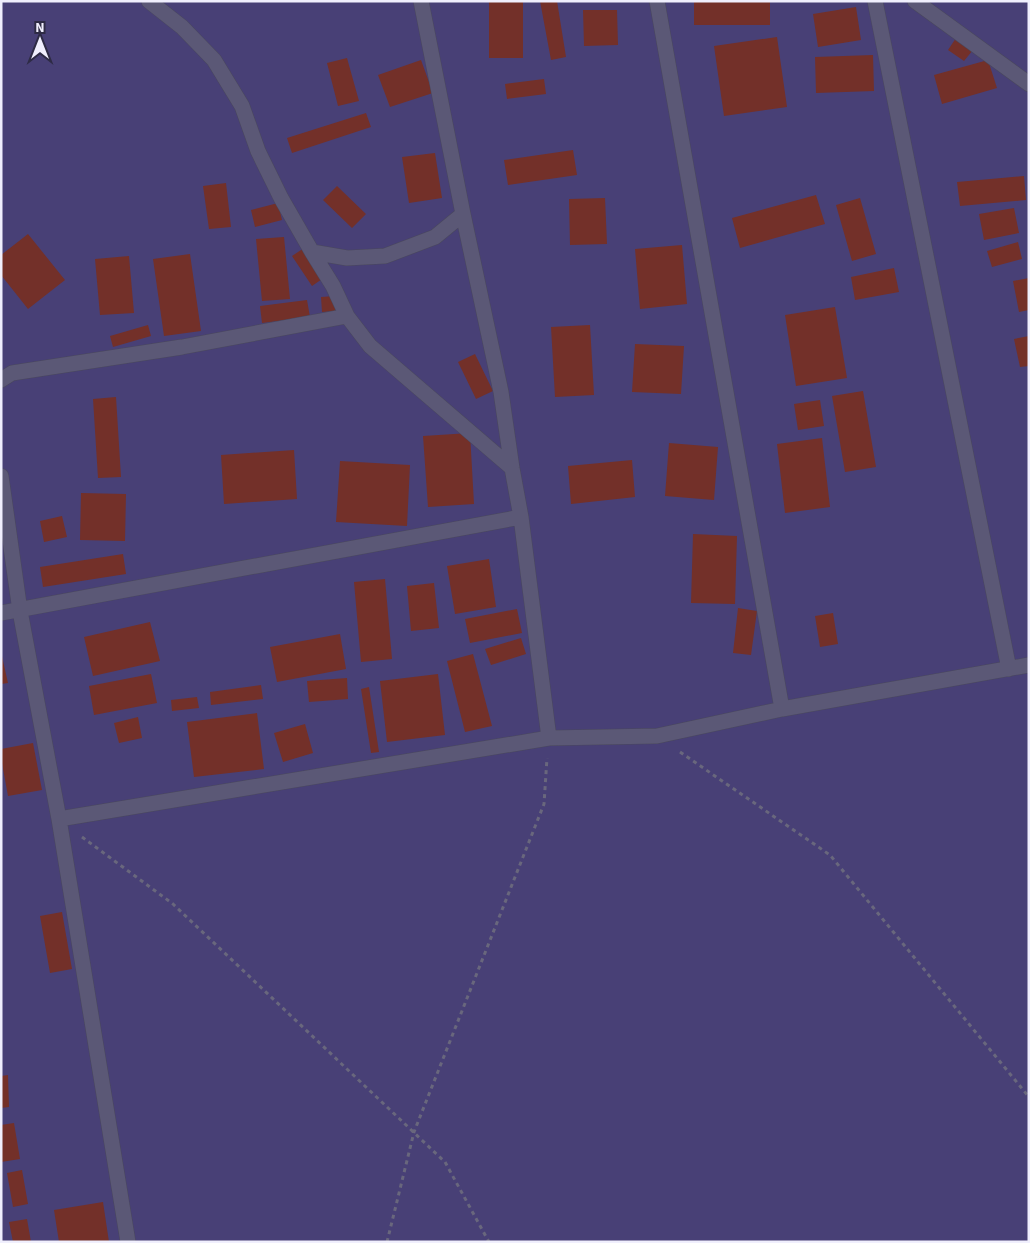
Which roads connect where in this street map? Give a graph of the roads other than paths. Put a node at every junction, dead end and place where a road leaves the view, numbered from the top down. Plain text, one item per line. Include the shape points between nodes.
1 (149, 1) edge
2 (421, 1) edge
3 (656, 1) edge
4 (875, 1) edge
5 (915, 1) edge
6 (1029, 84) edge
7 (463, 214) junction
8 (312, 252) junction
9 (347, 316) junction
10 (1, 380) edge
11 (512, 468) junction
12 (1, 476) edge
13 (521, 516) junction
14 (20, 611) junction
15 (1, 614) edge
16 (1029, 665) edge
17 (1010, 669) junction
18 (782, 709) junction
19 (548, 738) junction
20 (59, 819) junction
21 (128, 1242) edge

1 - 8 street via 182,27 214,60 242,106 258,151
2 - 7 street
3 - 18 street
4 - 17 street
5 - 6 street
7 - 8 street via 436,237 385,256 347,258
7 - 11 street via 501,392
8 - 9 street
9 - 10 street via 182,347 12,373
9 - 11 street via 370,346
11 - 13 street
12 - 14 street
13 - 14 street
13 - 19 street
14 - 15 street
14 - 20 street
16 - 17 street
17 - 18 street
18 - 19 street via 657,736
19 - 20 street
20 - 21 street

